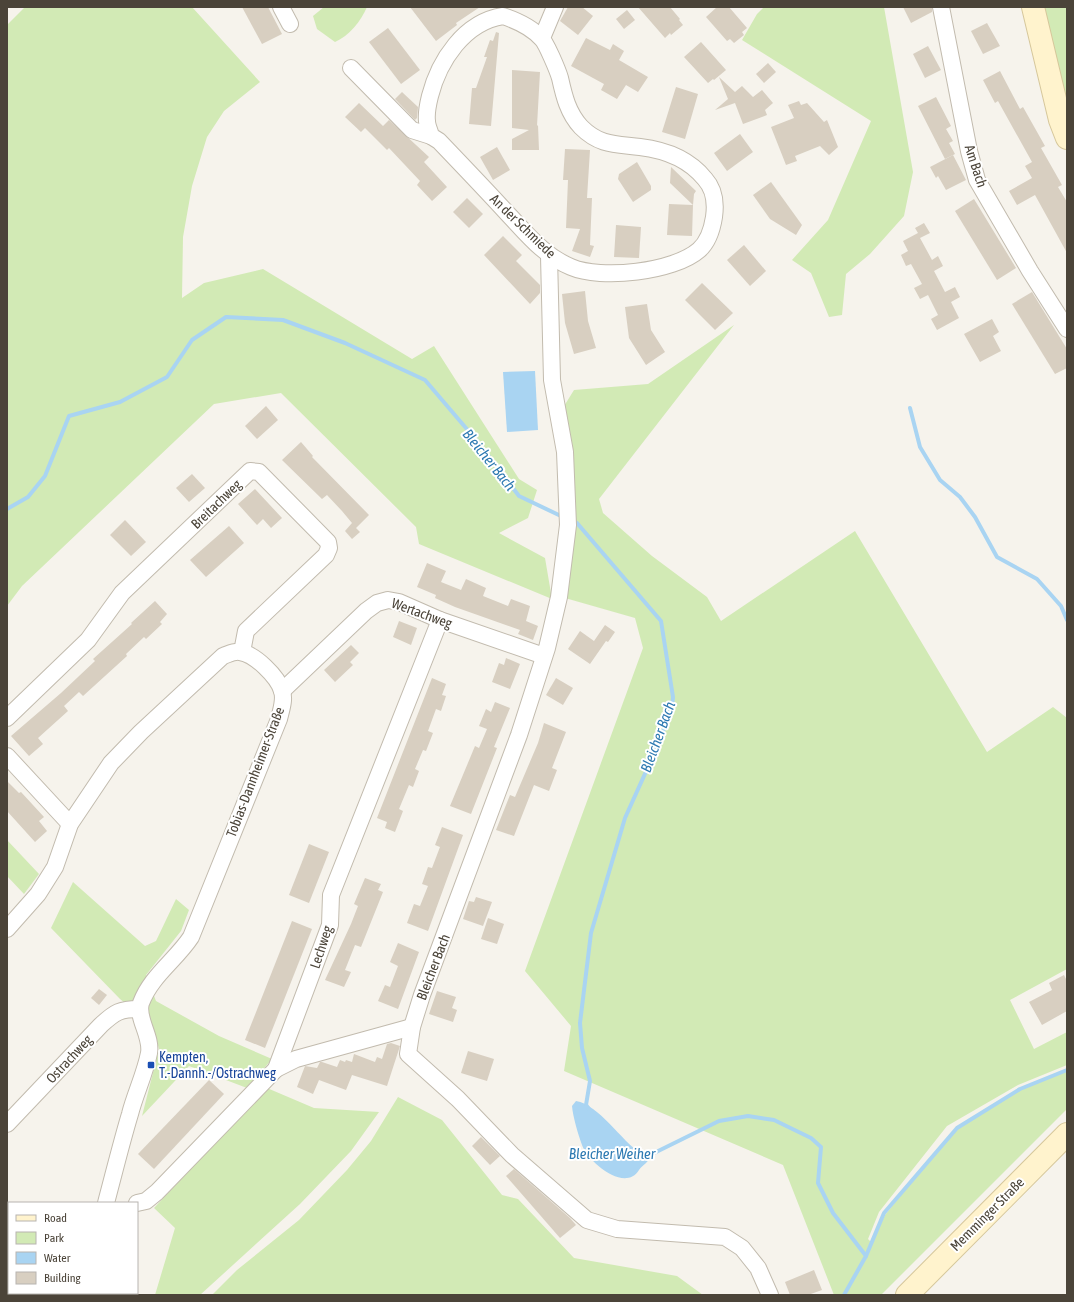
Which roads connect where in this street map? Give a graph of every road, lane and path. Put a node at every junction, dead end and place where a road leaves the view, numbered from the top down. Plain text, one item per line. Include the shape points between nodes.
1 (281, 7) edge
2 (555, 7) edge
3 (941, 7) edge
4 (1033, 7) edge
5 (290, 24) dead end
6 (542, 38) junction
7 (351, 68) dead end
8 (431, 136) junction
9 (1067, 138) edge
10 (549, 256) junction
11 (1067, 329) edge
12 (440, 620) junction
13 (242, 652) junction
14 (544, 656) junction
15 (282, 691) junction
16 (7, 718) edge
17 (7, 756) edge
18 (70, 824) junction
19 (7, 929) edge
20 (139, 1009) junction
21 (412, 1027) junction
22 (276, 1069) junction
23 (7, 1124) edge
24 (1067, 1134) edge
25 (106, 1202) edge
26 (138, 1203) edge
27 (770, 1295) edge
28 (906, 1295) edge

1 - 5 street
2 - 6 street
3 - 11 street, Am Bach via 977,180 1026,265
4 - 9 main road via 1060,120
6 - 8 street via 503,16 492,18 474,29 453,47 435,77 428,105 427,121
6 - 10 street, An der Schmiede via 559,75 571,114 581,127 596,139 612,145 640,147 678,157 694,166 707,181 715,196 716,208 709,238 698,251 677,263 652,271 590,272 573,268
7 - 8 street, An der Schmiede via 412,130
8 - 10 street, An der Schmiede via 439,141
10 - 14 street, Bleicher Bach via 552,380 565,452 567,518 559,597
12 - 14 street, Wertachweg
12 - 15 street, Wertachweg via 399,602 388,600 377,603
12 - 22 street, Lechweg via 331,895 330,926
13 - 15 street, Tobias-Dannheimer-Straße via 258,660 273,676
13 - 16 street, Breitachweg via 246,631 326,555 329,548 328,542 259,472 250,471 122,593 88,640
13 - 18 street via 232,652 223,656 141,732 111,763
14 - 21 street, Bleicher Bach via 519,735
15 - 20 street, Tobias-Dannheimer-Straße via 283,702 279,719 198,921 185,947 148,989
17 - 18 street
18 - 19 street via 55,867 38,894
20 - 23 street, Ostrachweg via 123,1009 113,1014
20 - 25 street via 149,1040 149,1052
21 - 22 street via 296,1059
21 - 27 street via 408,1054 458,1099 512,1155 587,1220 617,1230 724,1237 742,1248 758,1268
22 - 26 street, Lechweg via 157,1192 146,1201
24 - 28 main road, Memminger Straße

